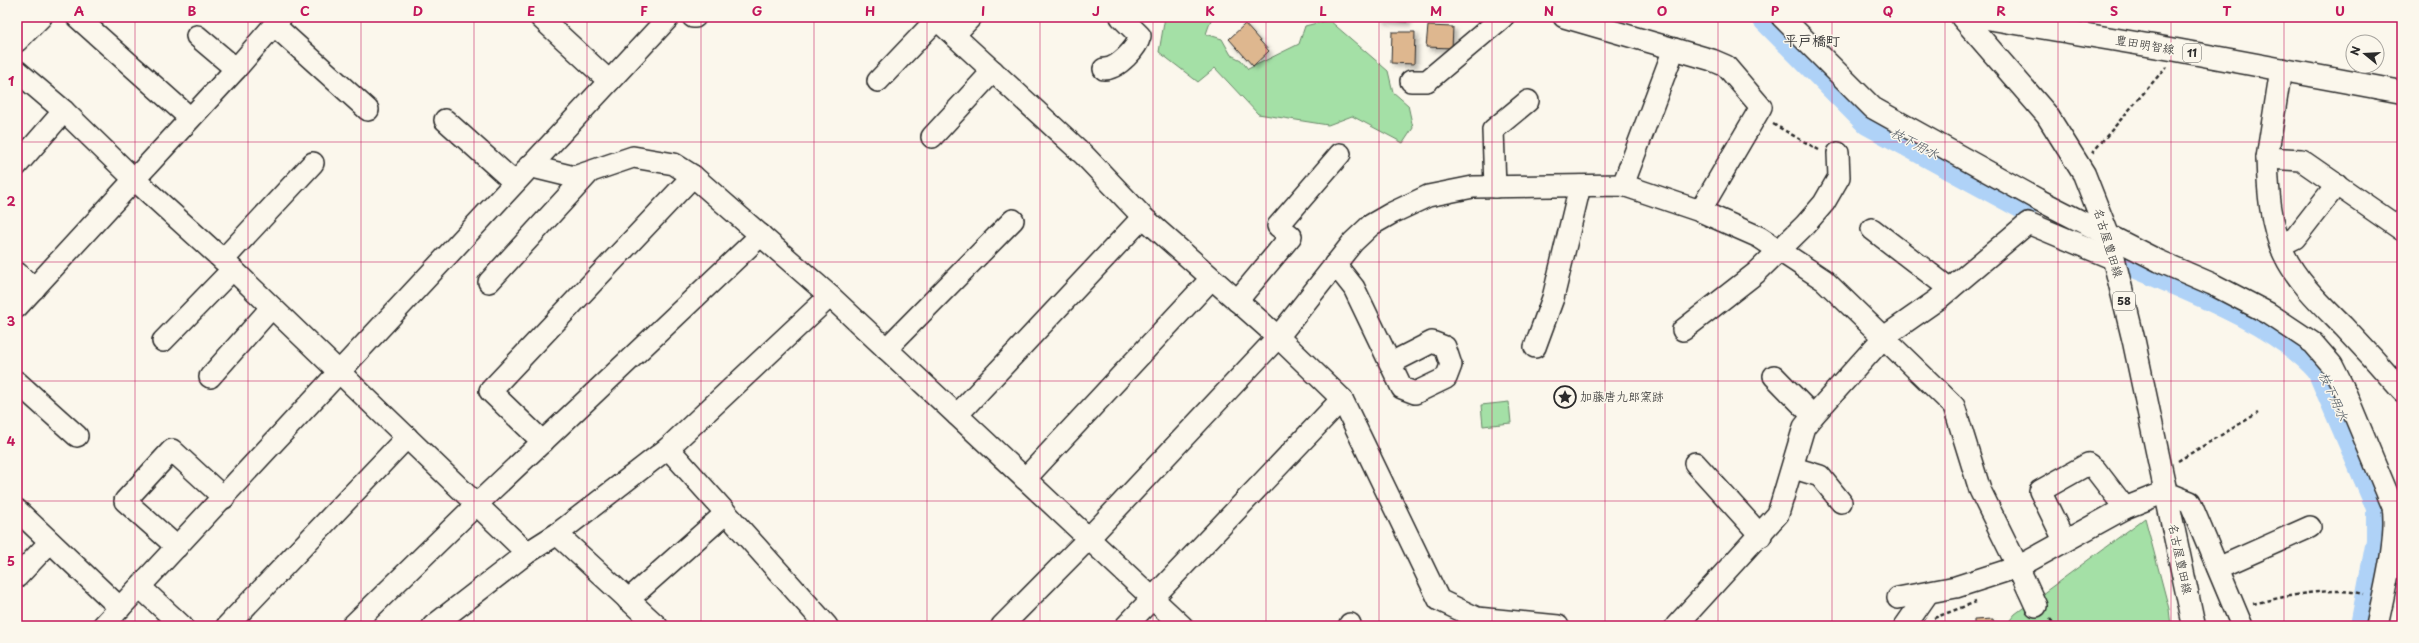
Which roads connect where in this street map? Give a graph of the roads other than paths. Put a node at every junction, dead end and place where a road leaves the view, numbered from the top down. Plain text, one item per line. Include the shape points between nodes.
1 (41, 17) edge
2 (77, 17) edge
3 (669, 17) edge
4 (971, 17) edge
5 (1121, 17) edge
6 (1503, 17) edge
7 (1564, 17) edge
8 (1782, 17) edge
9 (1962, 17) edge
10 (1981, 17) edge
11 (541, 18) dead end
12 (935, 18) edge
13 (278, 21) edge
14 (954, 35) junction
15 (197, 36) dead end
16 (17, 41) edge
17 (1674, 49) junction
18 (1104, 68) dead end
19 (236, 69) junction
20 (2281, 69) junction
21 (17, 71) edge
22 (993, 71) junction
23 (609, 81) junction
24 (878, 81) dead end
25 (1411, 81) dead end
26 (2402, 92) edge
27 (1528, 101) dead end
28 (368, 110) dead end
29 (64, 111) junction
30 (190, 118) junction
31 (445, 120) dead end
32 (932, 137) dead end
33 (1340, 154) dead end
34 (1838, 155) road end
35 (2267, 158) junction
36 (313, 163) dead end
37 (17, 165) edge
38 (529, 166) junction
39 (588, 174) junction
40 (693, 176) junction
41 (135, 180) junction
42 (514, 182) junction
43 (2337, 184) junction
44 (1623, 185) junction
45 (1580, 186) junction
46 (1495, 187) junction
47 (1700, 211) junction
48 (1143, 217) junction
49 (1013, 220) dead end
50 (1872, 229) dead end
51 (2402, 230) edge
52 (2108, 235) junction
53 (762, 236) junction
54 (2281, 245) junction
55 (1780, 251) junction
56 (2114, 259) junction
57 (1335, 264) junction
58 (227, 265) junction
59 (17, 273) edge
60 (1211, 279) junction
61 (488, 282) dead end
62 (34, 289) junction
63 (1950, 289) junction
64 (830, 296) junction
65 (1237, 301) junction
66 (17, 307) edge
67 (271, 308) junction
68 (1683, 330) dead end
69 (1278, 337) junction
70 (1884, 337) junction
71 (163, 341) dead end
72 (1535, 347) dead end
73 (886, 349) junction
74 (1391, 363) dead end
75 (341, 373) junction
76 (1774, 376) dead end
77 (210, 377) dead end
78 (17, 382) edge
79 (2402, 391) edge
80 (1342, 399) junction
81 (957, 415) junction
82 (1813, 416) junction
83 (77, 436) dead end
84 (407, 437) junction
85 (543, 442) junction
86 (668, 448) junction
87 (1695, 463) dead end
88 (1794, 468) junction
89 (1025, 479) junction
90 (2165, 492) junction
91 (224, 498) junction
92 (1841, 502) dead end
93 (476, 504) junction
94 (2125, 508) junction
95 (17, 510) edge
96 (726, 513) junction
97 (2310, 527) dead end
98 (557, 534) junction
99 (1761, 536) junction
100 (1089, 538) junction
101 (2064, 540) junction
102 (50, 542) junction
103 (177, 547) junction
104 (527, 553) junction
105 (2018, 567) junction
106 (2218, 568) junction
107 (17, 577) edge
108 (140, 587) junction
109 (1928, 593) junction
110 (1152, 598) junction
111 (1898, 598) dead end
112 (628, 600) junction
113 (2036, 606) dead end
114 (120, 608) junction
115 (2239, 618) edge
116 (103, 626) edge
117 (182, 626) edge
118 (227, 626) edge
119 (352, 626) edge
120 (433, 626) edge
121 (657, 626) edge
122 (827, 626) edge
123 (1002, 626) edge
124 (1126, 626) edge
125 (1182, 626) edge
126 (1558, 626) edge
127 (1676, 626) edge
128 (1905, 626) edge
129 (2194, 626) edge
130 (2377, 626) edge

1 - 16 street
2 - 30 street
3 - 23 street
4 - 14 street
5 - 18 street via 1140,36 1138,43 1117,64 1109,69
6 - 25 street via 1427,81
7 - 17 street
8 - 52 street via 1873,108
9 - 52 main road, 名古屋豊田線 / 58 via 2047,116 2084,174
10 - 20 main road, 豊田明智線 / 11
11 - 23 street
12 - 14 street
12 - 24 street
13 - 19 street
13 - 28 street
14 - 22 street
15 - 19 street
17 - 44 street
17 - 47 street via 1726,66 1761,107
19 - 30 street
20 - 26 main road, 豊田明智線 / 11
20 - 35 street
21 - 29 street
22 - 32 street
22 - 48 street via 1084,155
23 - 38 street
27 - 46 street via 1493,130
29 - 37 street
29 - 41 street
30 - 41 street
31 - 42 street
33 - 65 street via 1278,226 1291,236
34 - 55 street via 1839,177 1824,203
35 - 43 street via 2302,160
35 - 54 street via 2268,191
36 - 58 street
38 - 39 street via 574,177
38 - 42 street
39 - 40 street via 633,158 674,164
39 - 61 street
40 - 53 street
40 - 85 street via 490,390
41 - 58 street
41 - 62 street
42 - 75 street
43 - 51 street
43 - 54 street via 2295,238
44 - 45 street
44 - 47 street
45 - 46 street
45 - 72 street via 1553,298
46 - 57 street via 1428,196 1392,213 1371,225
47 - 55 street via 1759,237
48 - 60 street
48 - 81 street
49 - 73 street
50 - 63 street
52 - 56 main road, 名古屋豊田線 / 58
52 - 130 street via 2268,313 2313,343 2332,365 2393,507 2393,541
53 - 64 street
53 - 85 street
54 - 79 street via 2284,255 2312,294 2378,362
55 - 68 street
55 - 70 street via 1824,280
56 - 63 street via 2028,223
56 - 90 main road, 名古屋豊田線 / 58
57 - 69 street
57 - 74 street via 1354,288
58 - 67 street
58 - 71 street
59 - 62 street
60 - 65 street
60 - 89 street
62 - 66 street
63 - 70 street
64 - 73 street
64 - 86 street
65 - 69 street
67 - 75 street
67 - 77 street
69 - 80 street
69 - 100 street
70 - 82 street
70 - 105 street via 1954,406 1980,490
73 - 81 street
75 - 84 street
75 - 91 street
76 - 82 street
78 - 83 street
80 - 110 street
80 - 126 street via 1439,600 1477,618
81 - 89 street
82 - 88 street via 1804,427
84 - 93 street
84 - 118 street
85 - 93 street
86 - 96 street
86 - 98 street
87 - 99 street
88 - 92 street via 1820,476
88 - 99 street via 1778,514
89 - 100 street
90 - 94 street
90 - 106 street via 2190,502
90 - 129 main road, 名古屋豊田線 / 58
91 - 103 street
91 - 103 street via 172,450 125,501
93 - 104 street
93 - 119 street
94 - 101 street
94 - 101 street via 2096,469 2088,464 2040,491
95 - 102 street
96 - 112 street
96 - 122 street
97 - 106 street
98 - 104 street
98 - 112 street
99 - 127 street
100 - 110 street
100 - 123 street
101 - 105 street
102 - 107 street
102 - 114 street
103 - 108 street
104 - 120 street
105 - 109 street via 1956,587
105 - 113 street
106 - 115 street
108 - 114 street
108 - 117 street
109 - 111 street
109 - 128 street
110 - 124 street
110 - 125 street
112 - 121 street
114 - 116 street

